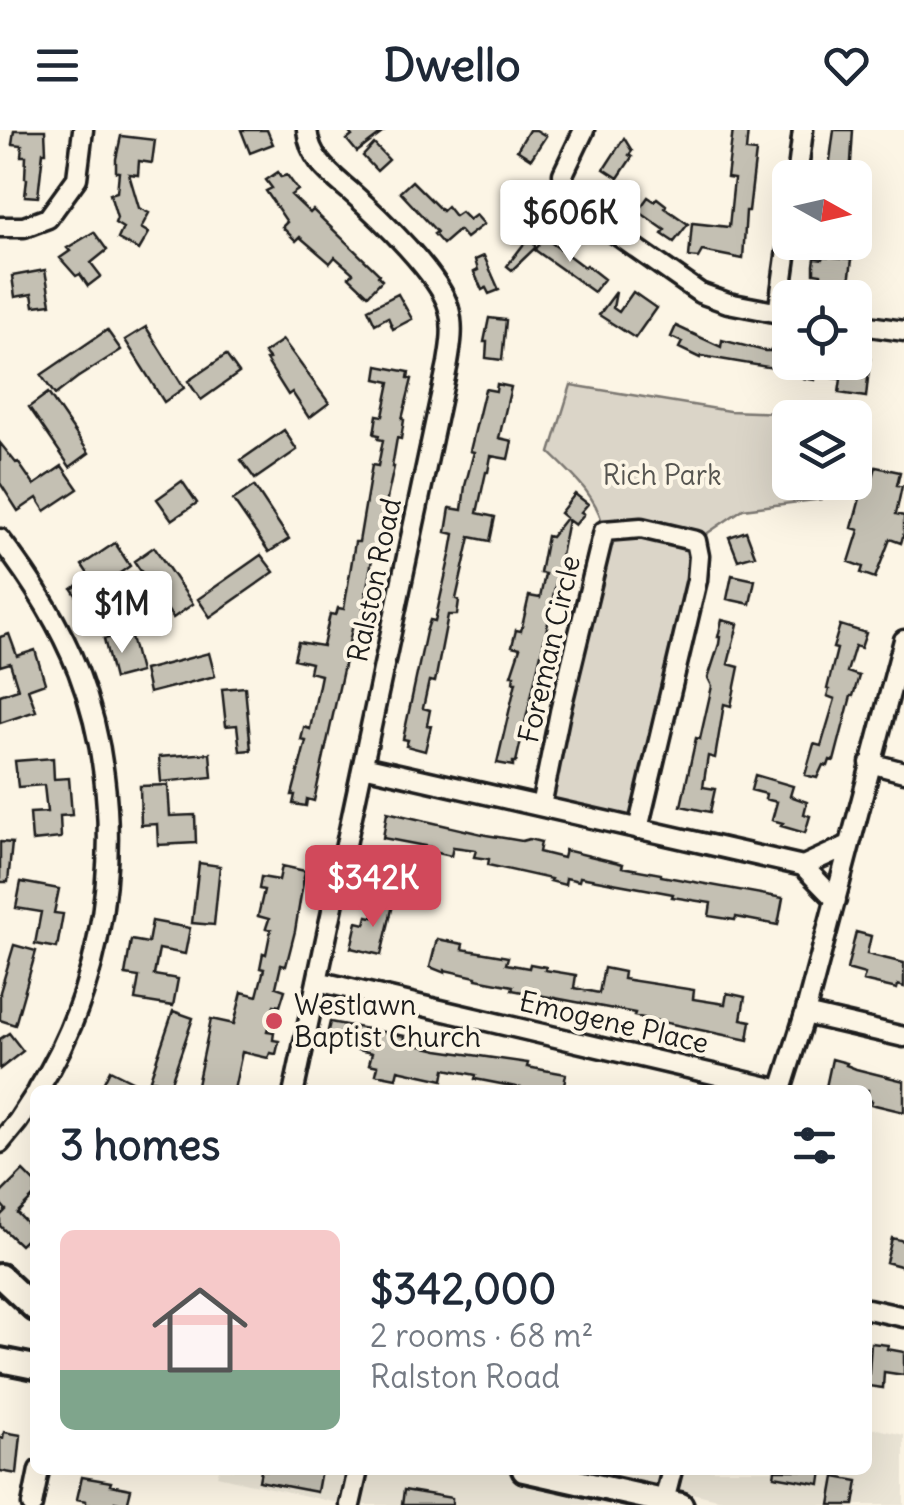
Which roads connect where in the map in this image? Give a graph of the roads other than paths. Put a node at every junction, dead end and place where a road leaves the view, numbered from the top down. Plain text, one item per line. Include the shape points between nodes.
1 (83, 130) edge
2 (307, 130) edge
3 (584, 130) edge
4 (803, 130) edge
5 (799, 160) edge
6 (0, 227) edge
7 (772, 312) edge
8 (872, 326) edge
9 (904, 331) edge
10 (0, 539) edge
11 (904, 640) edge
12 (870, 764) junction
13 (363, 766) junction
14 (904, 772) edge
15 (541, 806) junction
16 (638, 829) junction
17 (849, 845) junction
18 (802, 866) junction
19 (836, 900) junction
20 (317, 981) junction
21 (806, 1014) junction
22 (904, 1037) edge
23 (41, 1085) edge
24 (295, 1085) edge
25 (760, 1085) edge
26 (783, 1085) edge
27 (30, 1102) edge
28 (0, 1144) edge
29 (0, 1276) edge
30 (30, 1304) edge
31 (872, 1310) edge
32 (904, 1317) edge
33 (0, 1360) edge
34 (30, 1366) edge
35 (38, 1475) edge
36 (357, 1475) edge
37 (545, 1475) edge
38 (672, 1475) edge
39 (669, 1504) edge
40 (32, 1505) edge
41 (350, 1505) edge

1 - 6 street via 77,178 48,218
2 - 13 street, Ralston Road via 319,164 434,278 451,314 448,363
3 - 7 street via 562,174 566,199 700,293
4 - 5 street
8 - 9 street
10 - 23 street via 54,620 79,673 100,750 106,804 99,938 83,1000
11 - 12 street
12 - 14 street
12 - 17 street
13 - 15 street
13 - 20 street, Ralston Road
15 - 16 street
15 - 16 street, Foreman Circle via 604,531 641,528 696,541 697,580
16 - 18 street
17 - 18 street
17 - 19 street
18 - 19 street
19 - 21 street
20 - 24 street, Ralston Road
20 - 25 street, Emogene Place
21 - 22 street
21 - 26 street
27 - 28 street
29 - 30 street
31 - 32 street
33 - 34 street
35 - 40 street
36 - 41 street
37 - 39 street
38 - 39 street

